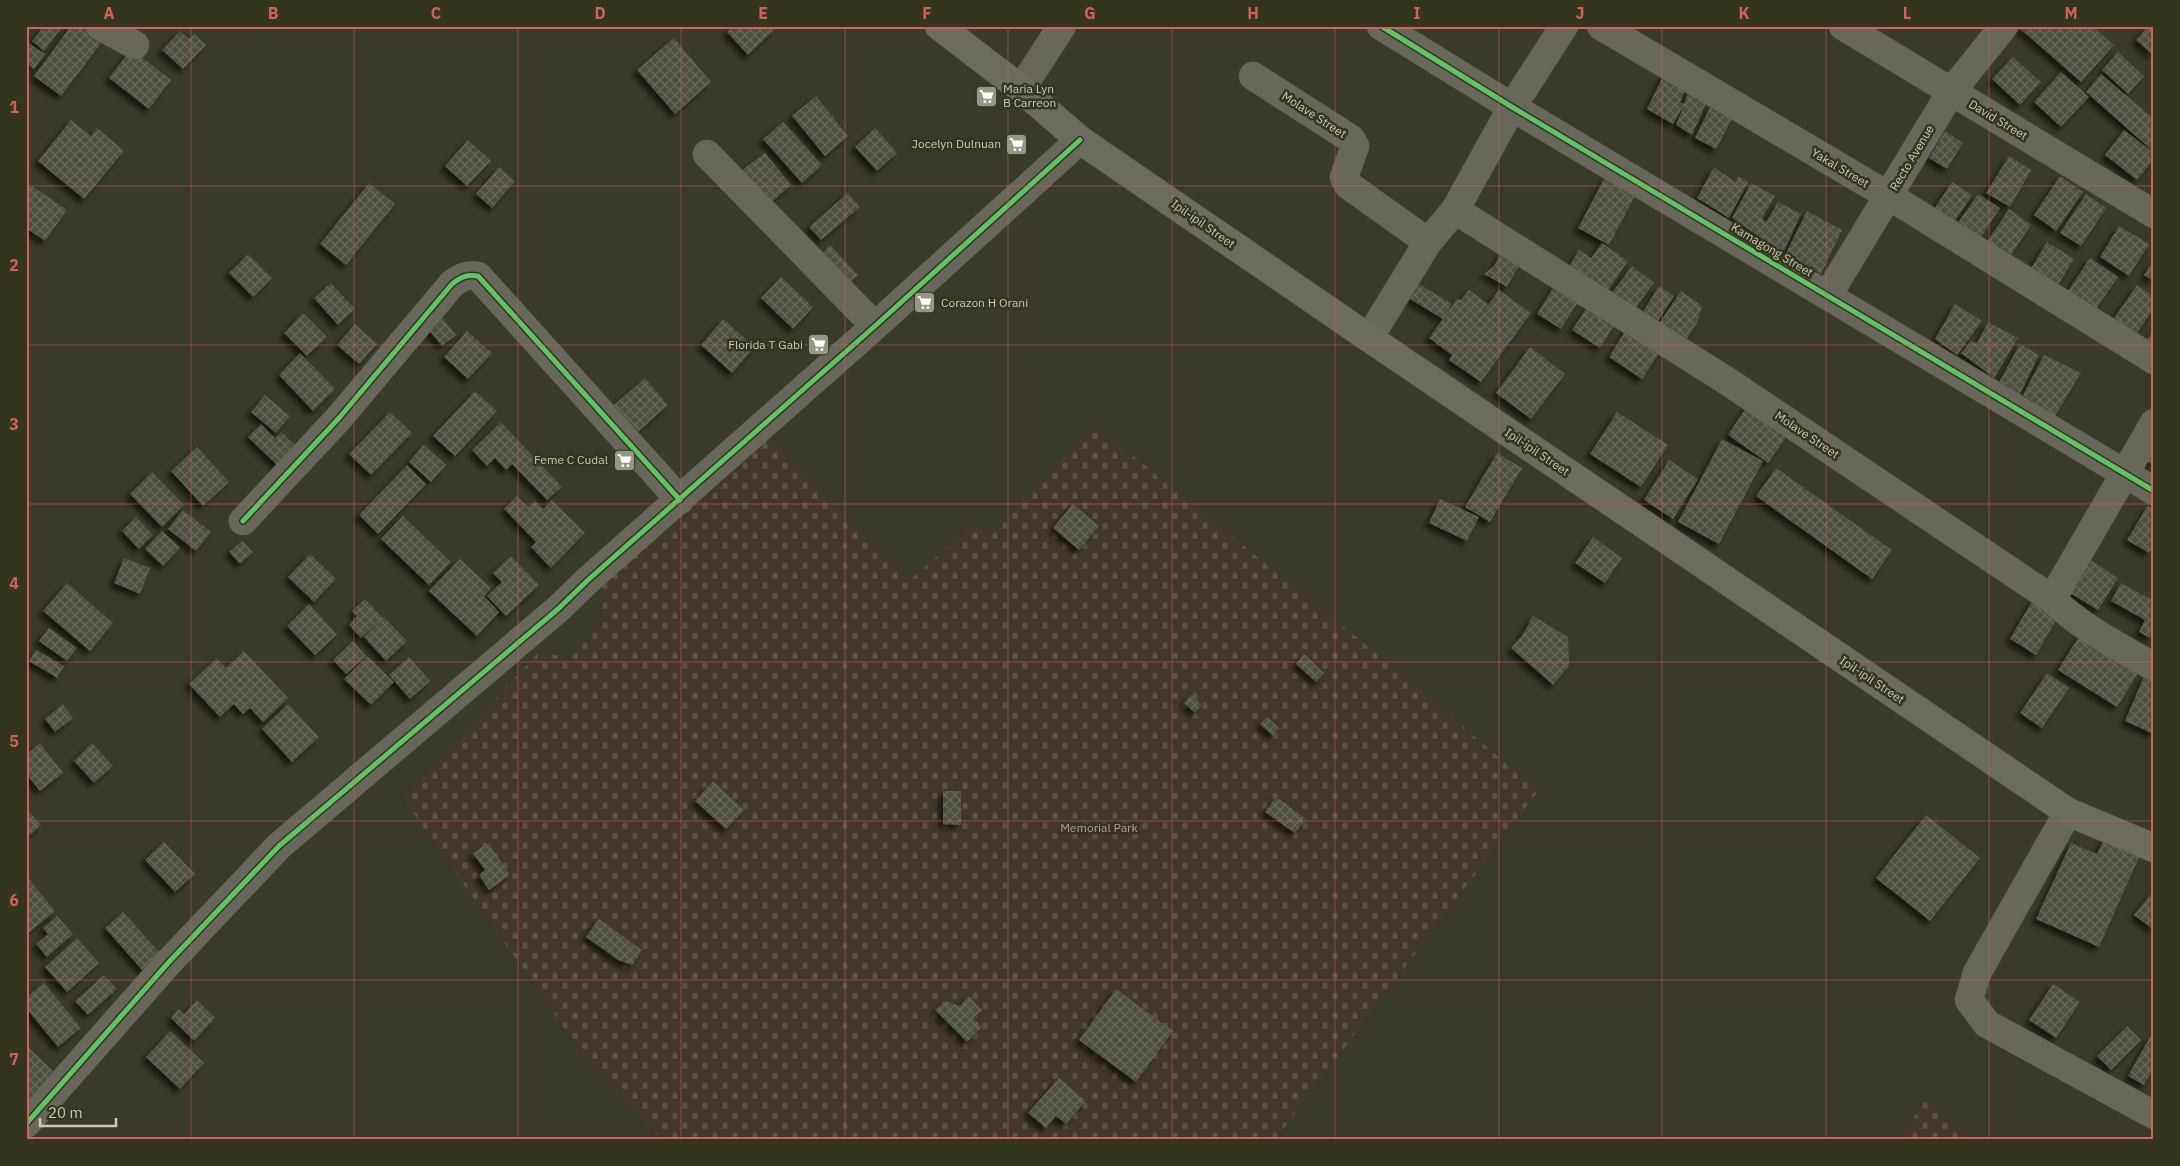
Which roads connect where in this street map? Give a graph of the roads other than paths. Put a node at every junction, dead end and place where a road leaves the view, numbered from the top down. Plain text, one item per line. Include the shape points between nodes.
1 (100, 26) edge
2 (939, 26) edge
3 (1062, 26) edge
4 (1381, 26) edge
5 (1564, 26) edge
6 (1601, 26) edge
7 (1843, 26) edge
8 (2004, 26) edge
9 (135, 45) dead end
10 (1253, 76) dead end
11 (1021, 89) junction
12 (1951, 92) junction
13 (1512, 107) junction
14 (1080, 140) junction
15 (707, 154) dead end
16 (1888, 196) junction
17 (2151, 209) edge
18 (1455, 210) junction
19 (1428, 242) junction
20 (1828, 295) junction
21 (874, 326) junction
22 (1369, 338) junction
23 (2154, 360) edge
24 (2154, 423) edge
25 (2125, 474) junction
26 (2154, 491) edge
27 (680, 500) junction
28 (243, 521) dead end
29 (2052, 599) junction
30 (2154, 667) edge
31 (2068, 812) junction
32 (2154, 848) edge
33 (2154, 1115) edge
34 (26, 1124) edge

1 - 9 street
2 - 11 main road, Ipil-ipil Street
3 - 11 street
4 - 13 street, Kamagong Street
5 - 13 street
6 - 16 street, Yakal Street
7 - 12 street, David Street
8 - 12 street, Recto Avenue
10 - 19 street, Molave Street via 1351,139 1355,146 1344,177 1348,185
11 - 14 main road, Ipil-ipil Street
12 - 16 street, Recto Avenue
12 - 17 street, David Street
13 - 18 street
13 - 20 street, Kamagong Street
14 - 21 street
14 - 22 main road, Ipil-ipil Street
15 - 21 street
16 - 20 street, Recto Avenue
16 - 23 street, Yakal Street
18 - 19 street
18 - 29 street, Molave Street via 1724,379
19 - 22 street
20 - 25 street, Kamagong Street
21 - 27 street
22 - 31 main road, Ipil-ipil Street
24 - 25 street
25 - 26 street, Kamagong Street
25 - 29 street
27 - 28 street via 478,276 469,275 452,284 339,418
27 - 34 street via 558,609 279,846 168,963
29 - 30 street, Molave Street via 2086,625
31 - 32 main road, Ipil-ipil Street
31 - 33 street via 1978,973 1968,1000 1987,1024

